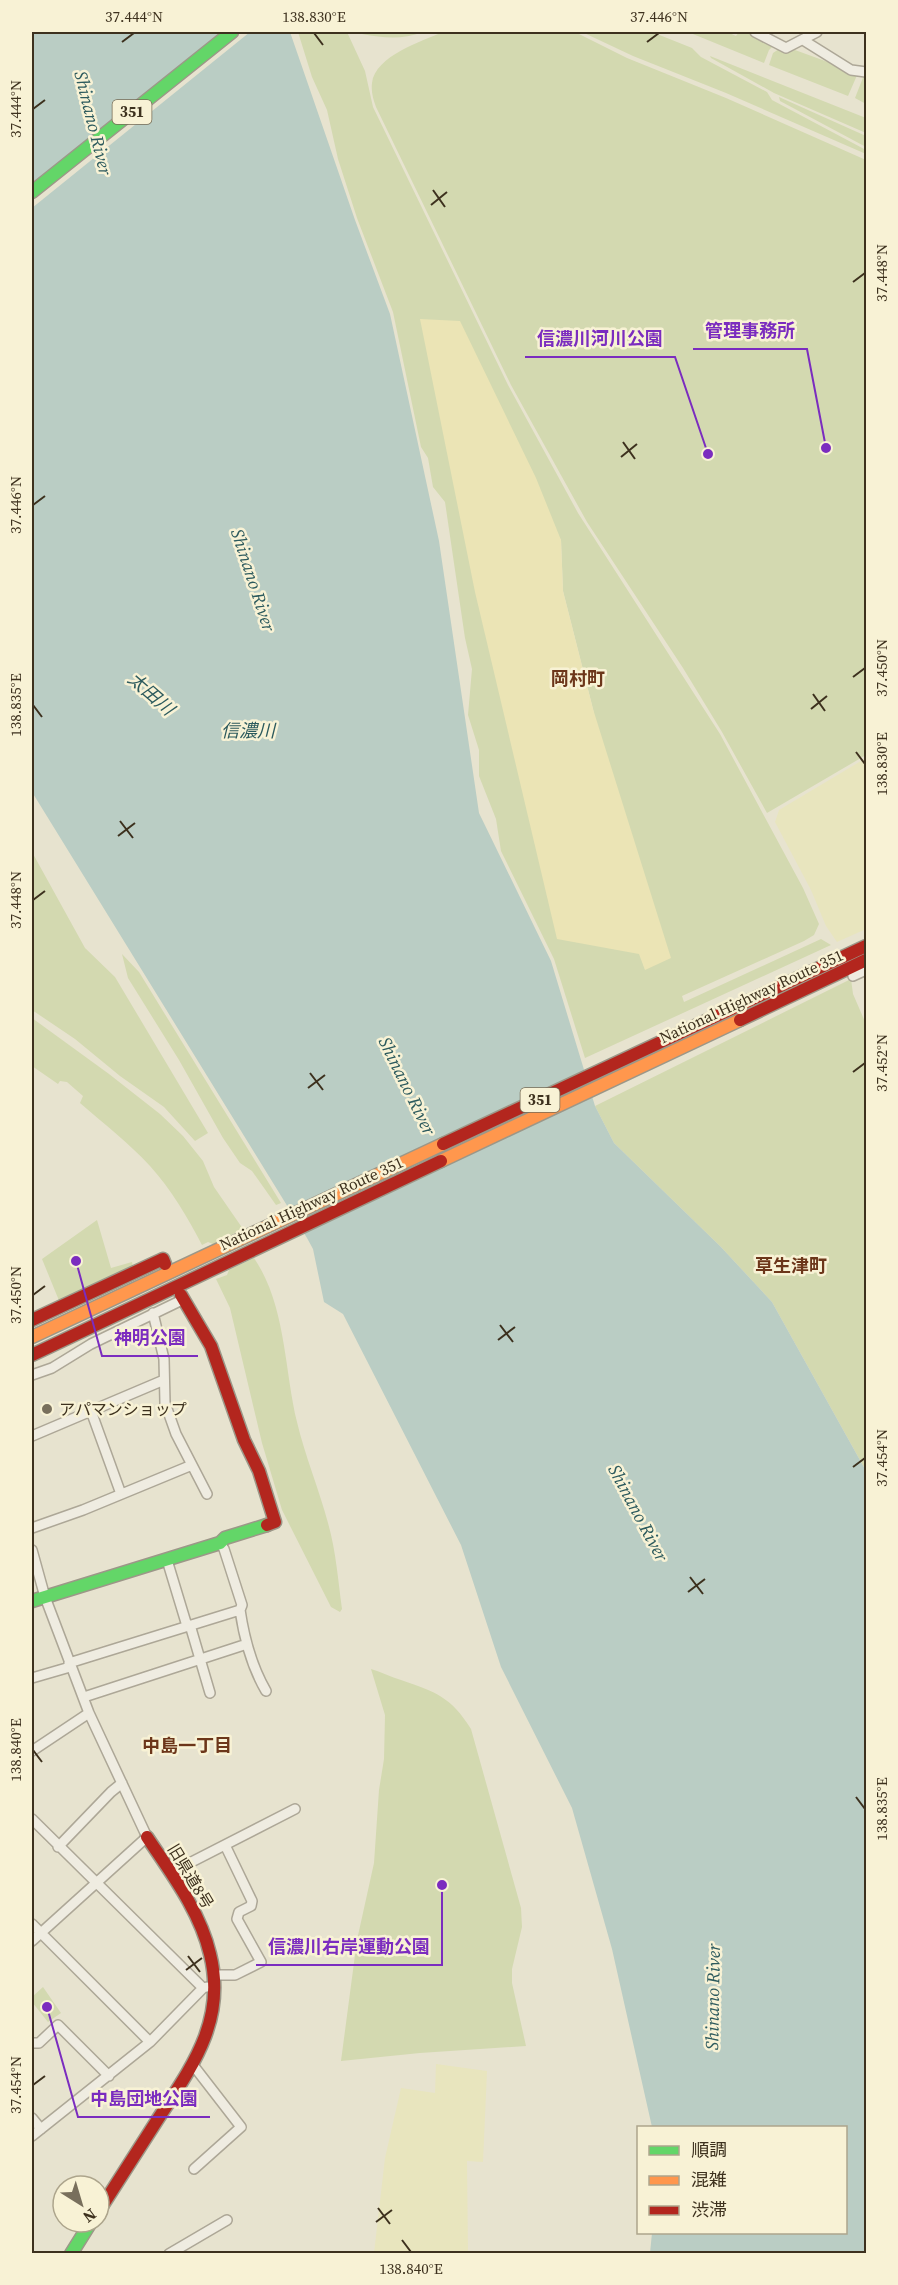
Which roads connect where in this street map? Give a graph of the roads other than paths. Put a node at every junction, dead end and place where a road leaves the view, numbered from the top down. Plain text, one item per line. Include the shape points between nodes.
1 (232, 32) edge
2 (755, 32) edge
3 (817, 32) edge
4 (803, 40) junction
5 (865, 69) edge
6 (32, 192) edge
7 (867, 946) edge
8 (867, 960) edge
9 (867, 970) edge
10 (853, 976) dead end
11 (216, 1259) junction
12 (165, 1264) dead end
13 (182, 1297) joint
14 (153, 1313) junction
15 (32, 1320) edge
16 (32, 1337) edge
17 (32, 1355) edge
18 (32, 1375) edge
19 (164, 1380) junction
20 (91, 1411) junction
21 (32, 1436) edge
22 (192, 1465) junction
23 (121, 1494) junction
24 (207, 1494) dead end
25 (32, 1528) edge
26 (220, 1543) junction
27 (32, 1550) edge
28 (167, 1560) junction
29 (45, 1597) junction
30 (32, 1601) edge
31 (240, 1610) junction
32 (189, 1625) junction
33 (247, 1644) junction
34 (201, 1660) junction
35 (70, 1665) junction
36 (32, 1678) edge
37 (266, 1690) dead end
38 (210, 1693) dead end
39 (84, 1697) junction
40 (89, 1713) junction
41 (32, 1751) edge
42 (123, 1783) junction
43 (295, 1809) dead end
44 (32, 1819) edge
45 (147, 1837) junction
46 (225, 1845) junction
47 (58, 1847) junction
48 (170, 1873) junction
49 (96, 1882) junction
50 (32, 1924) edge
51 (40, 1933) junction
52 (32, 1941) edge
53 (211, 1983) junction
54 (150, 2042) junction
55 (32, 2043) edge
56 (193, 2065) junction
57 (109, 2076) junction
58 (32, 2118) edge
59 (41, 2129) junction
60 (32, 2136) edge
61 (194, 2169) dead end
62 (111, 2192) edge
63 (227, 2220) dead end
64 (84, 2234) edge
65 (71, 2253) edge
66 (169, 2253) edge

1 - 6 main road, 351
2 - 4 street via 786,48
3 - 4 street
4 - 5 street via 851,70
7 - 11 main road, National Highway Route 351 / 351
8 - 11 main road, National Highway Route 351 / 351
9 - 10 street
11 - 16 main road, National Highway Route 351 / 351
11 - 17 main road, National Highway Route 351 / 351
12 - 15 main road via 163,1259
13 - 14 street
13 - 26 main road via 211,1346 275,1522
14 - 18 street
14 - 19 street via 164,1359
19 - 20 street
19 - 22 street via 165,1403
20 - 21 street
20 - 23 street
22 - 23 street
22 - 24 street
23 - 25 street
26 - 28 main road
26 - 31 street via 242,1605
27 - 29 street, 旧県道8号
28 - 29 main road
28 - 32 street
29 - 30 main road
29 - 35 street, 旧県道8号
31 - 32 street
31 - 33 street
32 - 34 street
32 - 35 street
33 - 34 street
33 - 37 street
34 - 38 street
34 - 39 street
35 - 36 street
35 - 39 street, 旧県道8号
39 - 40 street, 旧県道8号
40 - 41 street
40 - 42 street, 旧県道8号
42 - 45 street, 旧県道8号
42 - 47 street
43 - 46 street
44 - 47 street
45 - 48 main road, 旧県道8号
45 - 49 street
46 - 48 street
46 - 53 street via 252,1901 237,1919 261,1962
47 - 49 street
48 - 53 main road, 旧県道8号 via 212,1953
49 - 51 street
49 - 53 street
50 - 51 street
51 - 52 street
51 - 54 street
53 - 54 street
53 - 56 main road, 旧県道8号 via 209,2029
54 - 57 street
55 - 57 street via 39,2043 58,2025
56 - 61 street via 241,2127
56 - 62 main road, 旧県道8号
57 - 59 street
58 - 59 street
59 - 60 street
63 - 66 street
64 - 65 main road

